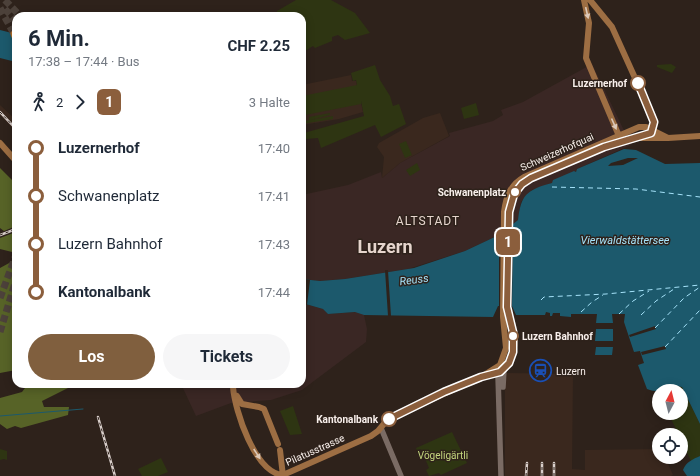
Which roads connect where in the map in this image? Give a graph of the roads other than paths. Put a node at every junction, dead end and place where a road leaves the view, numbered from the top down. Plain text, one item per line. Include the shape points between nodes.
1 (584, 0) edge
2 (591, 1) edge
3 (653, 130) junction
4 (700, 136) edge
5 (638, 137) junction
6 (622, 138) junction
7 (668, 138) junction
8 (0, 143) edge
9 (12, 156) edge
10 (505, 307) junction
11 (504, 357) junction
12 (502, 370) junction
13 (481, 377) junction
14 (232, 388) edge
15 (233, 388) edge
16 (250, 406) junction
17 (239, 415) junction
18 (380, 428) junction
19 (283, 476) edge
20 (401, 476) edge
21 (501, 476) edge

1 -> 6 main road via 589,23 585,57
2 - 3 main road via 616,35 654,120
3 - 5 main road, Schweizerhofquai
3 - 6 main road, Schweizerhofquai via 639,127
3 - 7 main road
4 - 7 main road, Schweizerhofquai
5 - 6 main road, Schweizerhofquai
5 - 7 main road, Schweizerhofquai
6 - 10 main road, Schweizerhofquai via 520,180 508,193
8 - 9 main road
10 - 11 main road
10 - 12 main road via 513,332 511,358
11 - 12 main road
11 - 13 main road, Pilatusstrasse via 497,367
12 - 13 main road, Pilatusstrasse
12 - 21 main road
13 - 18 main road, Pilatusstrasse via 387,420
14 - 17 main road
15 - 16 main road via 240,403
16 - 17 main road
16 - 19 main road via 265,410 279,447
17 -> 19 main road via 258,457 274,473
18 - 19 main road, Pilatusstrasse via 371,436
18 - 20 main road

